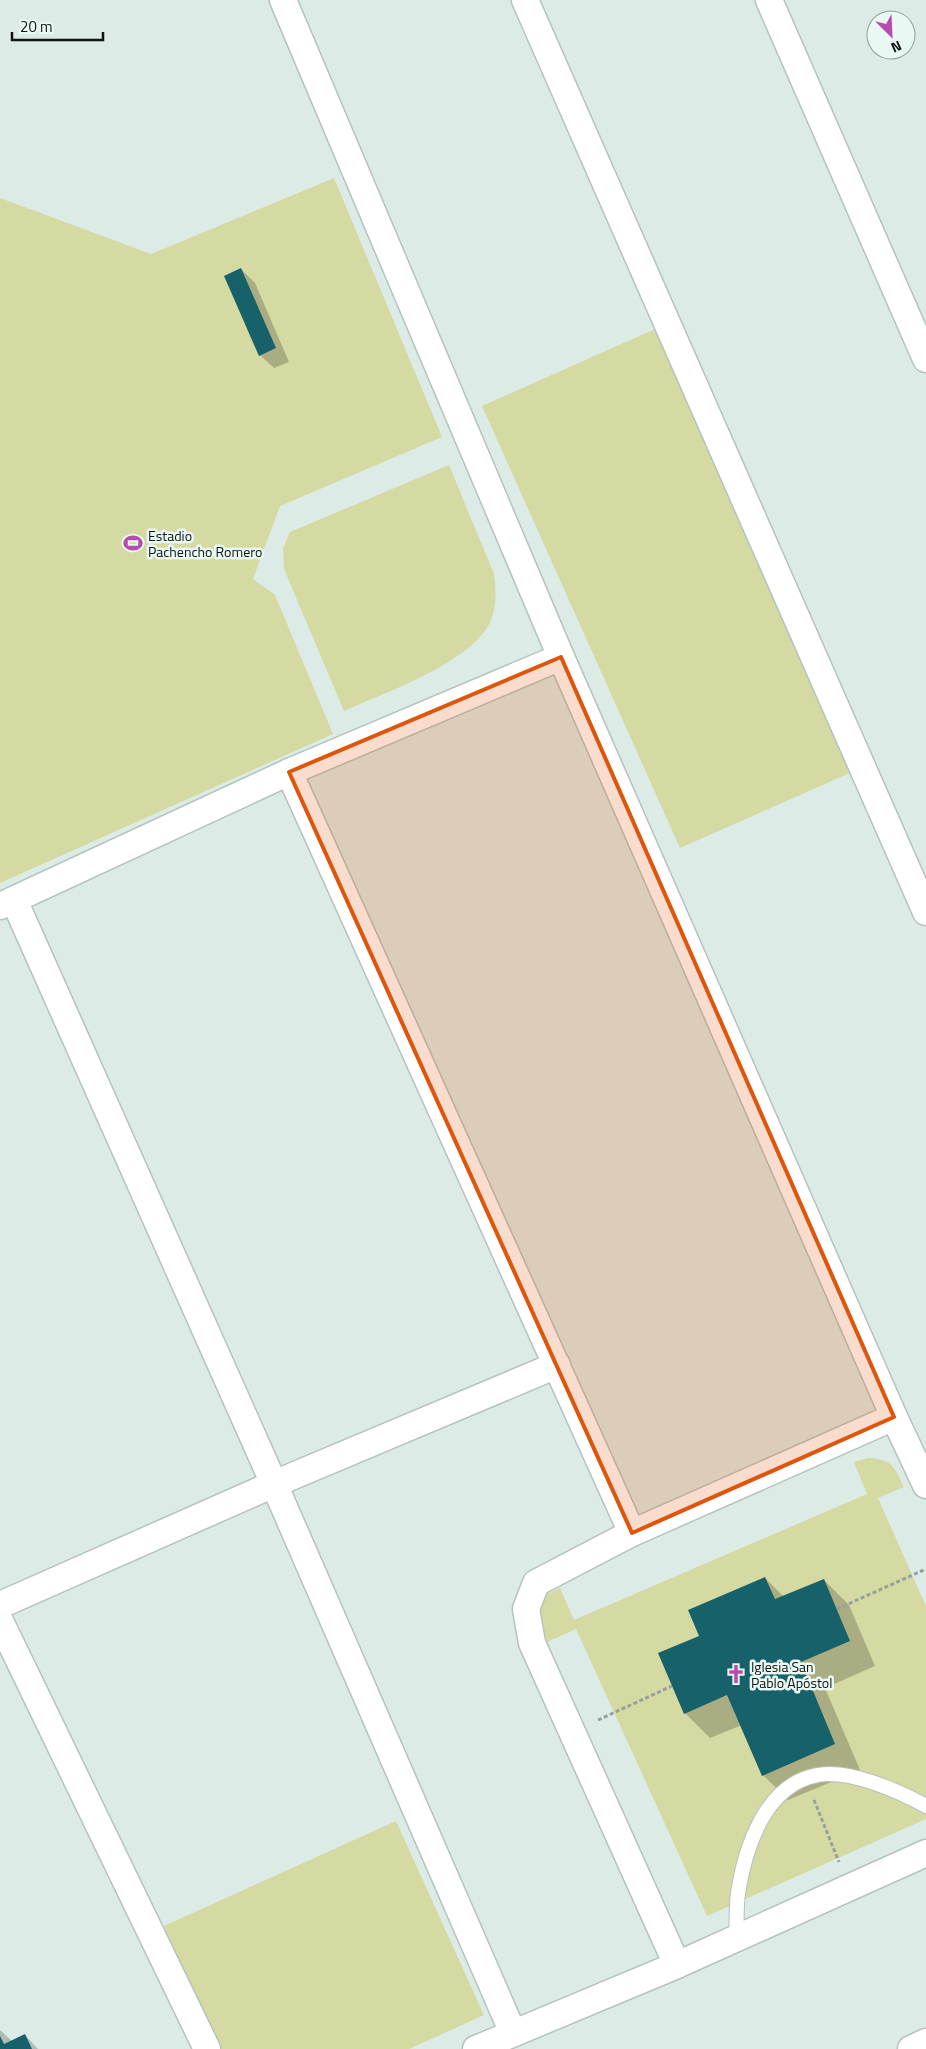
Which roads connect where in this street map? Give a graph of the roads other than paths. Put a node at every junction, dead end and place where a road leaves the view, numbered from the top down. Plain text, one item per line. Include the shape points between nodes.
1 (283, 0) edge
2 (525, 0) edge
3 (769, 0) edge
4 (926, 359) edge
5 (561, 657) junction
6 (289, 772) junction
7 (7, 903) edge
8 (926, 912) edge
9 (557, 1365) junction
10 (894, 1417) junction
11 (274, 1484) junction
12 (926, 1485) edge
13 (632, 1533) junction
14 (0, 1606) edge
15 (0, 1621) edge
16 (926, 1806) edge
17 (926, 1853) edge
18 (736, 1939) junction
19 (677, 1964) junction
20 (512, 2033) junction
21 (926, 2042) edge
22 (207, 2049) edge
23 (476, 2049) edge
24 (912, 2049) edge

1 - 5 street
2 - 8 street
3 - 4 street
5 - 6 street
5 - 10 street
6 - 7 street
6 - 9 street
7 - 11 street
9 - 11 street
9 - 13 street
10 - 12 street
10 - 13 street
11 - 14 street
11 - 20 street
13 - 19 street via 536,1583 526,1609 532,1643
15 - 22 street
16 - 18 lane via 906,1795 848,1775 818,1774 783,1791 763,1815 745,1858 738,1895
17 - 18 street
18 - 19 street
19 - 20 street
20 - 23 street
21 - 24 street

